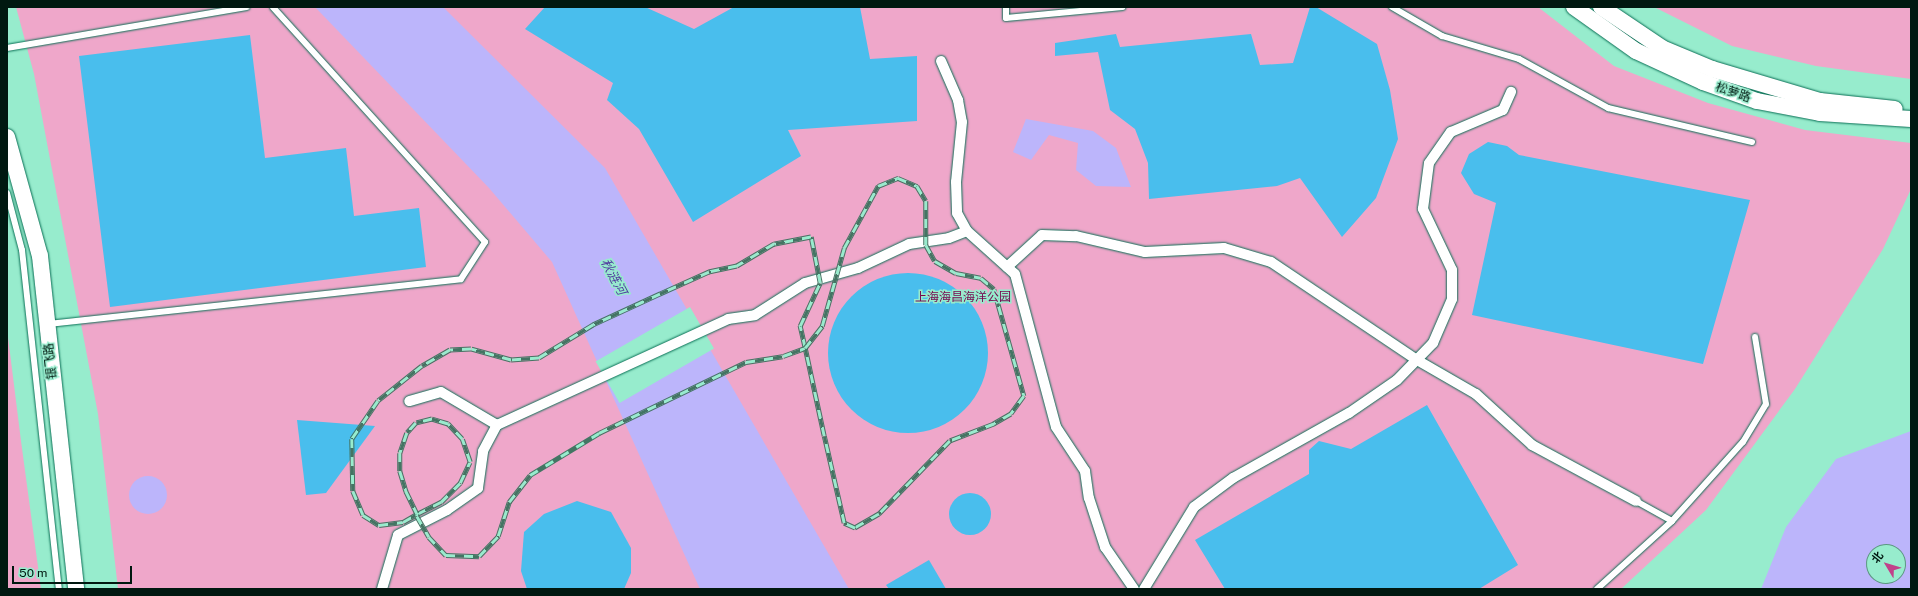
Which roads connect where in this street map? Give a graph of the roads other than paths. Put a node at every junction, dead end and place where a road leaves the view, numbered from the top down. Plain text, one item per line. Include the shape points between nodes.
1 (247, 7) edge
2 (273, 7) edge
3 (1006, 7) edge
4 (1122, 7) edge
5 (1392, 7) edge
6 (1574, 7) edge
7 (1601, 7) edge
8 (7, 48) edge
9 (941, 61) dead end
10 (1511, 92) dead end
11 (1911, 110) edge
12 (1911, 119) edge
13 (7, 137) edge
14 (1752, 142) dead end
15 (7, 193) edge
16 (967, 231) junction
17 (1007, 267) junction
18 (47, 324) junction
19 (1755, 337) dead end
20 (1417, 360) junction
21 (409, 401) dead end
22 (497, 426) junction
23 (1636, 501) joint
24 (1672, 521) junction
25 (59, 589) edge
26 (76, 589) edge
27 (382, 589) edge
28 (1134, 589) edge
29 (1144, 589) edge
30 (1597, 589) edge

1 - 8 lane
2 - 18 lane via 485,242 461,279
3 - 4 lane via 1006,18
5 - 14 lane via 1442,36 1519,59 1608,108
6 - 12 street, 松萝路 via 1636,50 1703,82 1758,101 1820,113
7 - 11 street, 松萝路 via 1662,48 1764,86 1820,101
9 - 16 street via 958,100 962,122 956,182 957,213
10 - 20 street via 1503,110 1451,132 1429,164 1423,209 1452,270 1452,299 1433,343
13 - 18 street, 银飞路 via 40,256
15 - 25 lane via 22,250
16 - 17 street
16 - 22 street via 949,238 909,244 858,268 805,283 755,315 728,319
17 - 20 street via 1042,235 1076,236 1145,252 1224,248 1271,262
17 - 28 street via 1015,274 1056,427 1085,471 1089,498 1105,547
18 - 26 street, 银飞路
19 - 24 lane via 1766,404 1743,442
20 - 23 street via 1476,394 1532,445
20 - 29 street via 1397,380 1349,413 1233,478 1194,507
21 - 22 street via 441,392
22 - 27 street via 483,451 478,488 447,510 398,535
23 - 24 lane
24 - 30 lane

